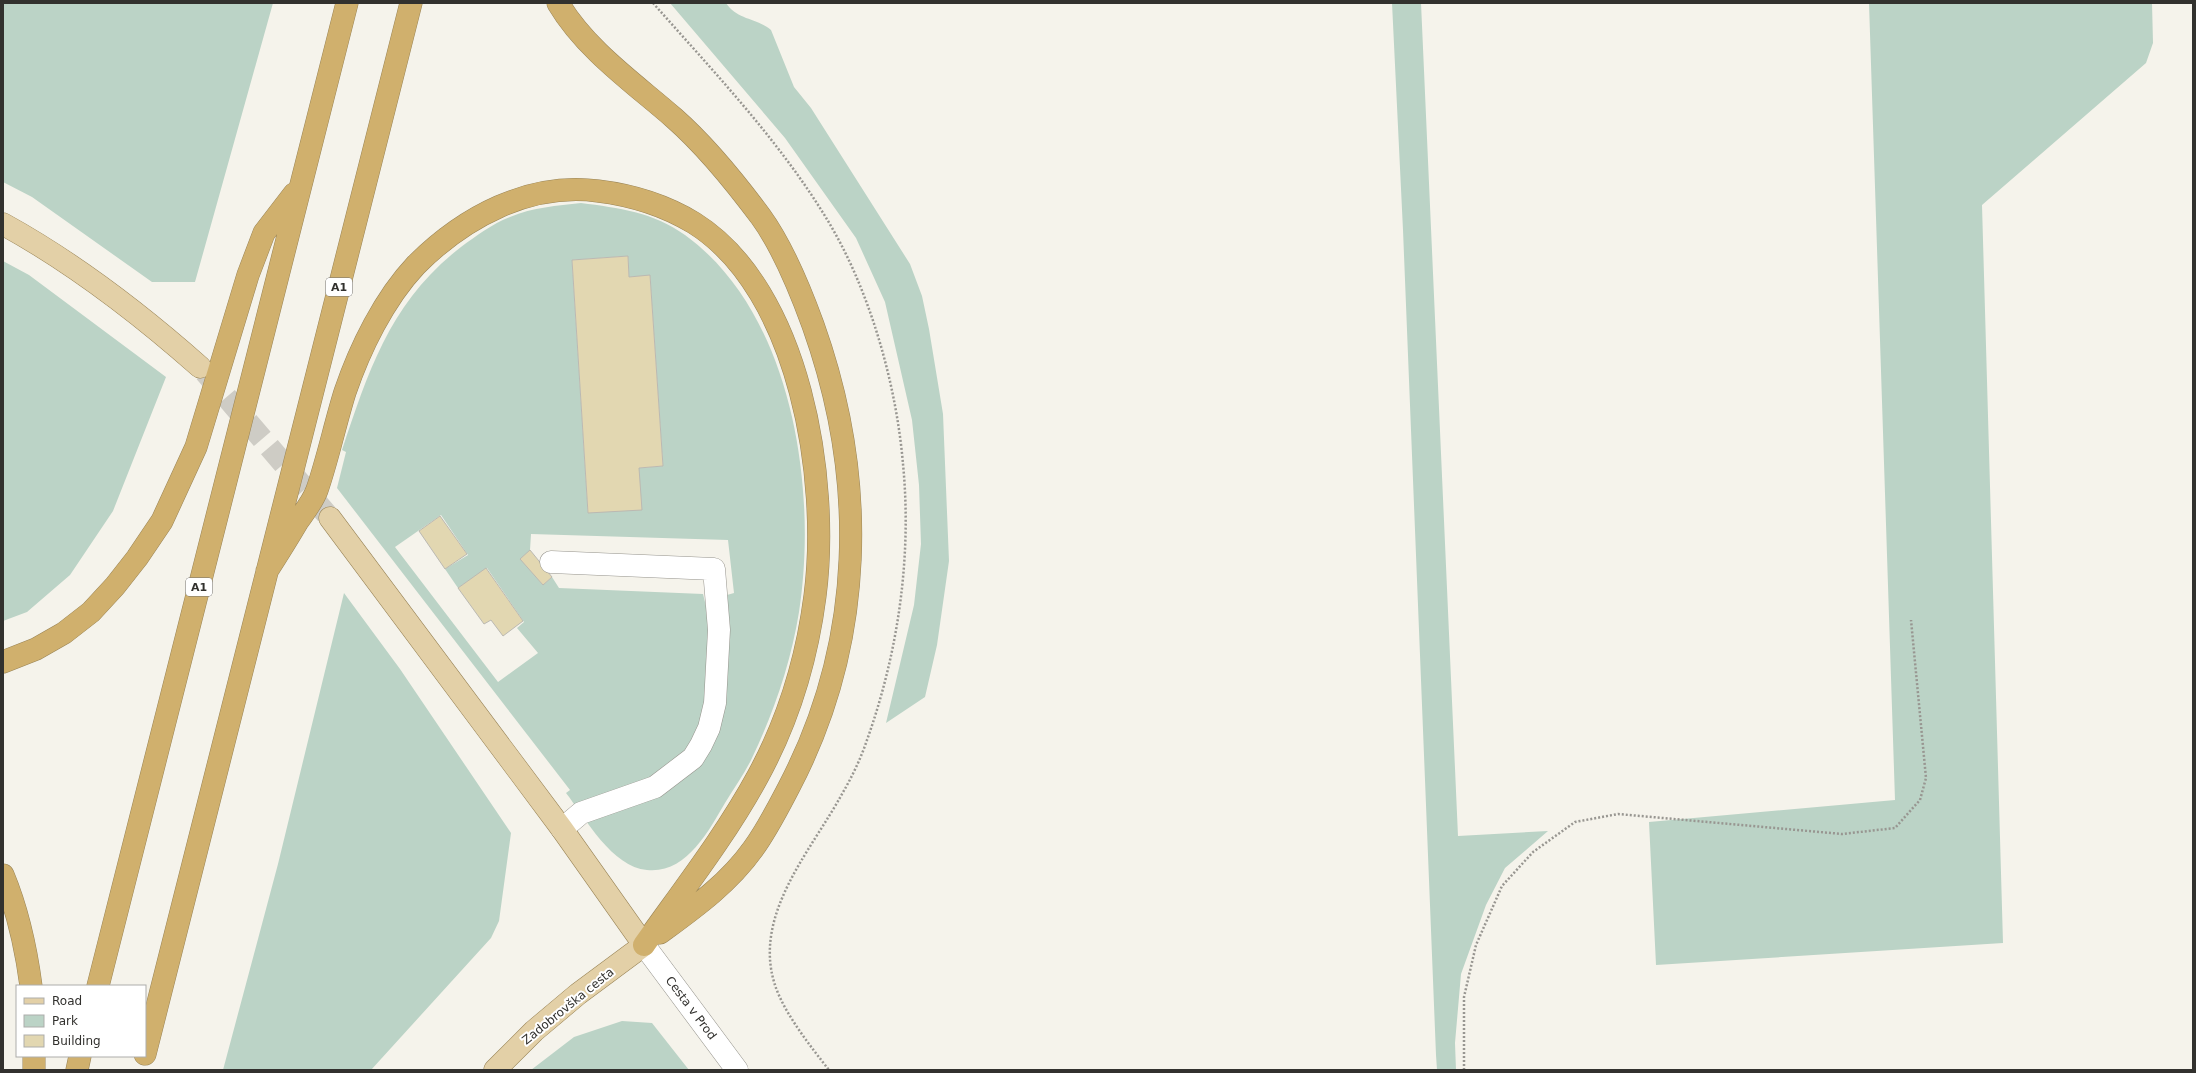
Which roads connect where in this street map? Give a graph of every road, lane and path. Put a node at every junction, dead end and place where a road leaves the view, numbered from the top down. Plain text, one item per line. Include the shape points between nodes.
1 (347, 3) edge
2 (411, 3) edge
3 (558, 3) edge
4 (300, 187) junction
5 (3, 224) edge
6 (200, 367) tunnel mouth
7 (330, 518) tunnel mouth
8 (551, 562) dead end
9 (267, 571) junction
10 (1912, 620) dead end
11 (3, 662) edge
12 (562, 829) junction
13 (3, 875) edge
14 (644, 945) junction
15 (31, 985) edge
16 (98, 985) edge
17 (146, 1051) edge
18 (34, 1057) edge
19 (80, 1057) edge
20 (144, 1057) edge
21 (34, 1070) edge
22 (77, 1070) edge
23 (141, 1070) edge
24 (495, 1070) edge
25 (737, 1070) edge
26 (1464, 1070) edge

1 - 4 highway, A1
2 - 9 highway, A1
3 - 14 highway via 604,58 677,121 723,168 763,220 805,302 828,370 844,437 851,495 851,558 845,618 829,687 805,756 774,815 745,859 714,892
4 - 11 highway via 264,234 248,275 196,448 162,522 124,575 91,612 64,633 36,649
4 - 16 highway, A1
5 - 6 main road via 67,262 167,338
7 - 12 main road
8 - 12 street via 714,569 719,630 715,703 709,728 693,758 654,786 581,813
9 - 14 highway via 316,494 346,391 358,358 374,327 413,268 457,230 512,200 545,192 582,188 616,193 648,202 694,223 716,240 738,262 771,315 794,370 803,400 813,453 819,544 817,580 805,649 783,723 772,748 730,822
9 - 17 highway, A1
10 - 26 path via 1926,778 1920,800 1895,828 1842,834 1618,814 1575,822 1533,852 1502,886 1476,945 1464,997
12 - 14 main road
13 - 15 highway via 18,918
14 - 24 main road, Zadobrovška cesta via 578,994 534,1031
14 - 25 street, Cesta v Prod
18 - 21 highway
19 - 22 highway
20 - 23 highway, A1

